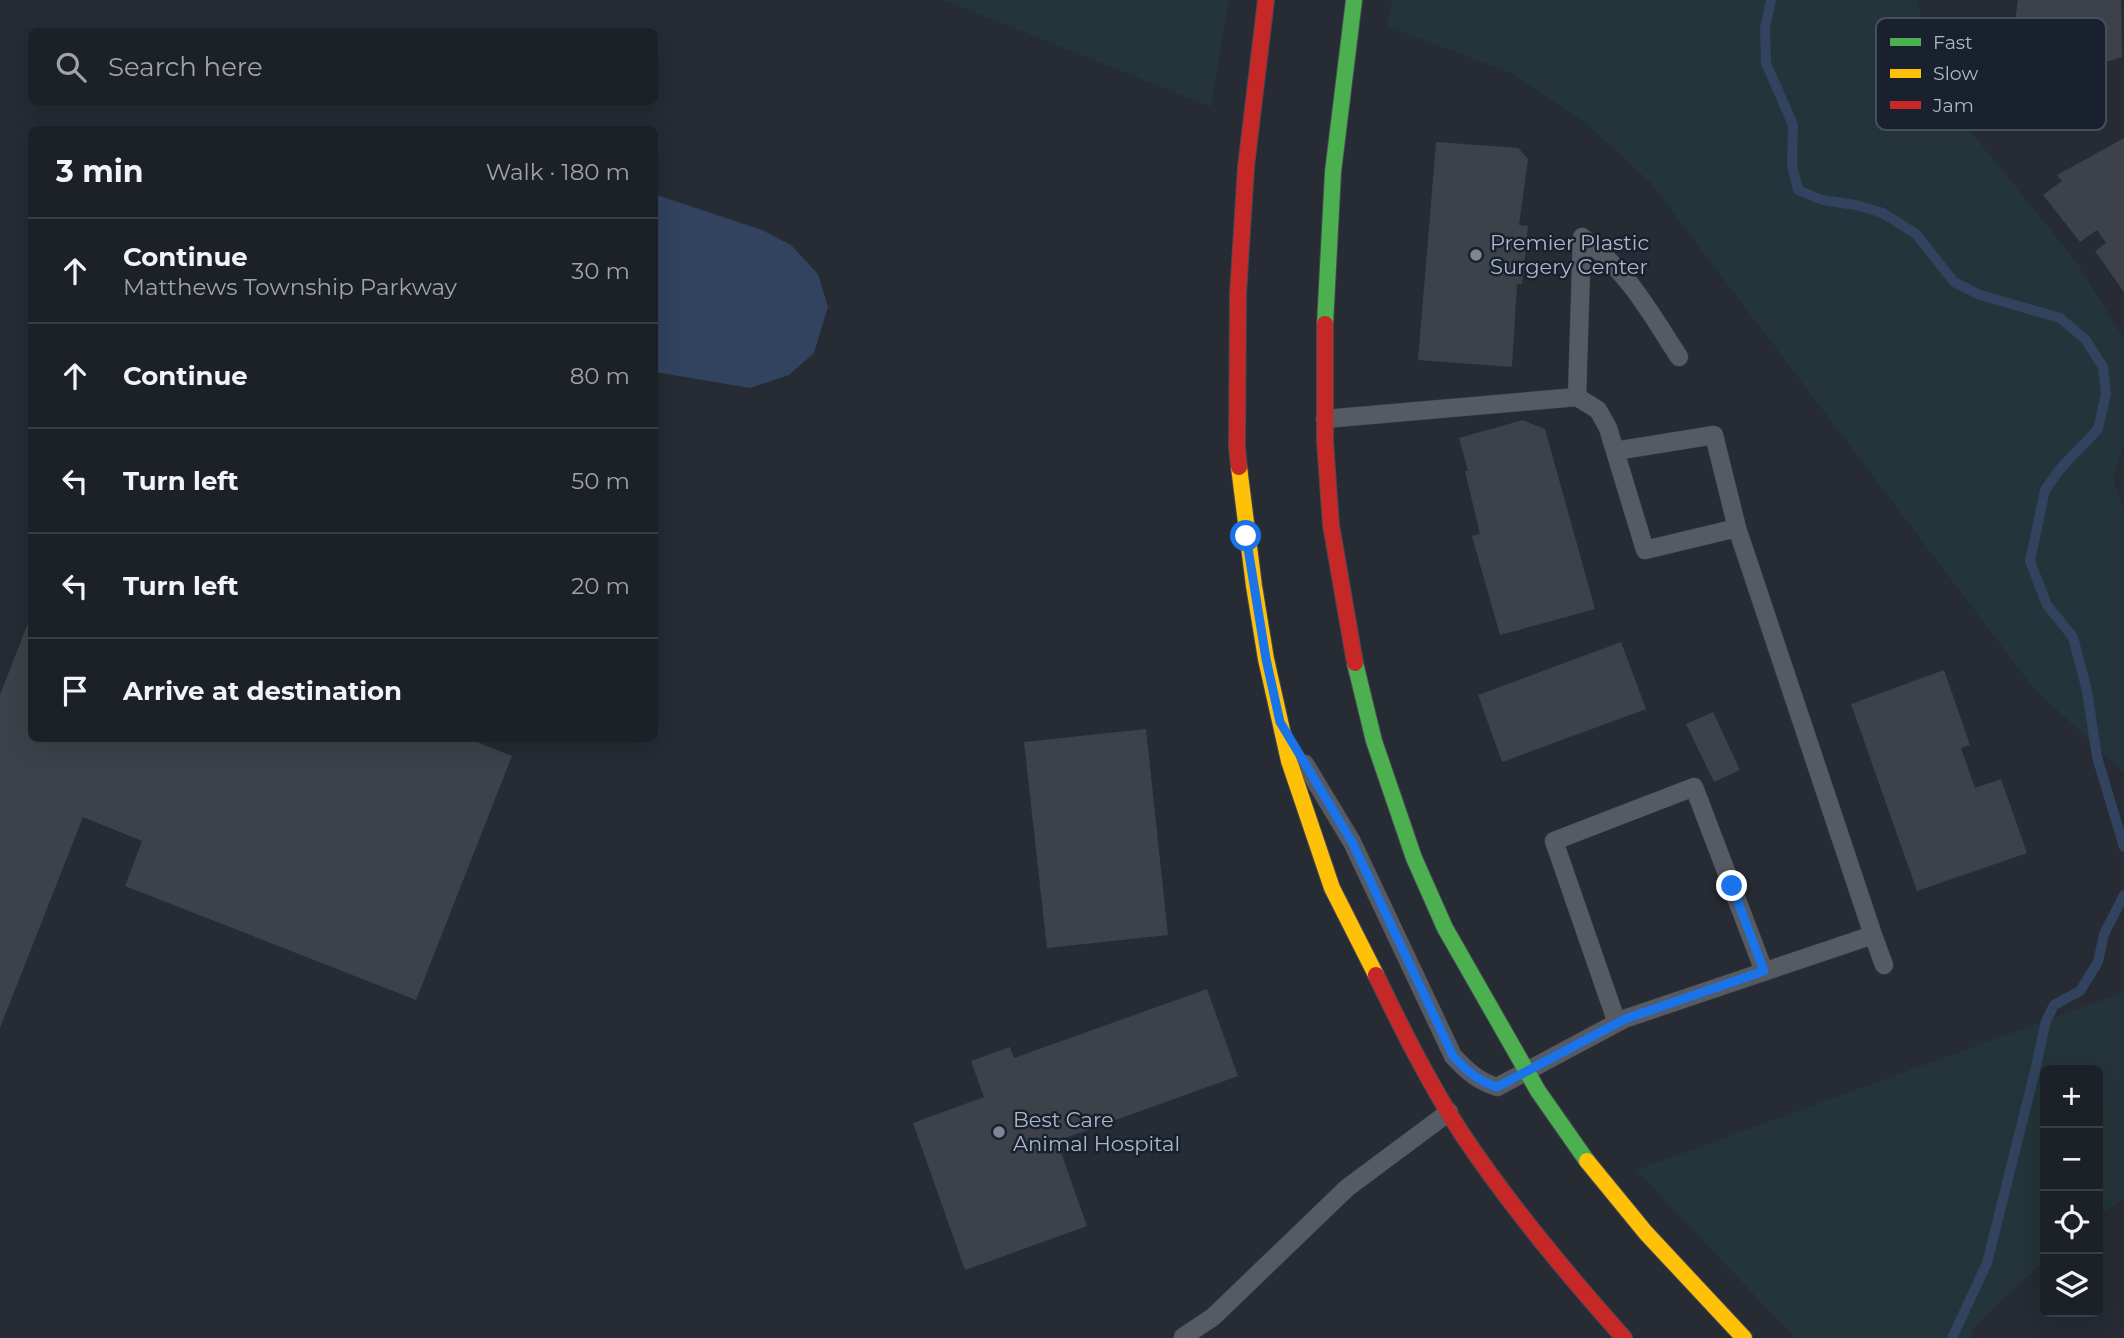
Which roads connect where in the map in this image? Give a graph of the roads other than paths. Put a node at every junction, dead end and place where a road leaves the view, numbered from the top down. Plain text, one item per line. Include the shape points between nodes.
1 (1266, 0) edge
2 (1354, 0) edge
3 (1679, 358) dead end
4 (1577, 397) junction
5 (1325, 419) junction
6 (1615, 451) junction
7 (1737, 528) junction
8 (1280, 722) junction
9 (1873, 935) junction
10 (1884, 965) dead end
11 (1764, 971) junction
12 (1617, 1023) junction
13 (1527, 1072) junction
14 (1449, 1112) junction
15 (1189, 1336) edge
16 (1625, 1338) edge
17 (1744, 1338) edge

1 - 8 main road via 1246,167 1238,294 1237,447 1254,586
2 - 5 main road via 1332,186 1325,293
3 - 4 lane via 1633,285 1582,237
4 - 5 lane
4 - 6 lane via 1598,410
5 - 13 main road via 1331,524 1350,641 1374,741 1414,858 1445,929
6 - 7 lane via 1714,435
6 - 7 lane via 1645,550
7 - 9 lane
8 - 13 lane via 1352,842 1453,1056 1470,1074 1497,1087
8 - 14 main road via 1332,888
9 - 10 lane
9 - 11 lane
11 - 12 lane
11 - 12 lane via 1694,787 1554,841
12 - 13 lane
13 - 17 main road via 1612,1192
14 - 15 lane via 1347,1188
14 - 16 main road via 1517,1209

